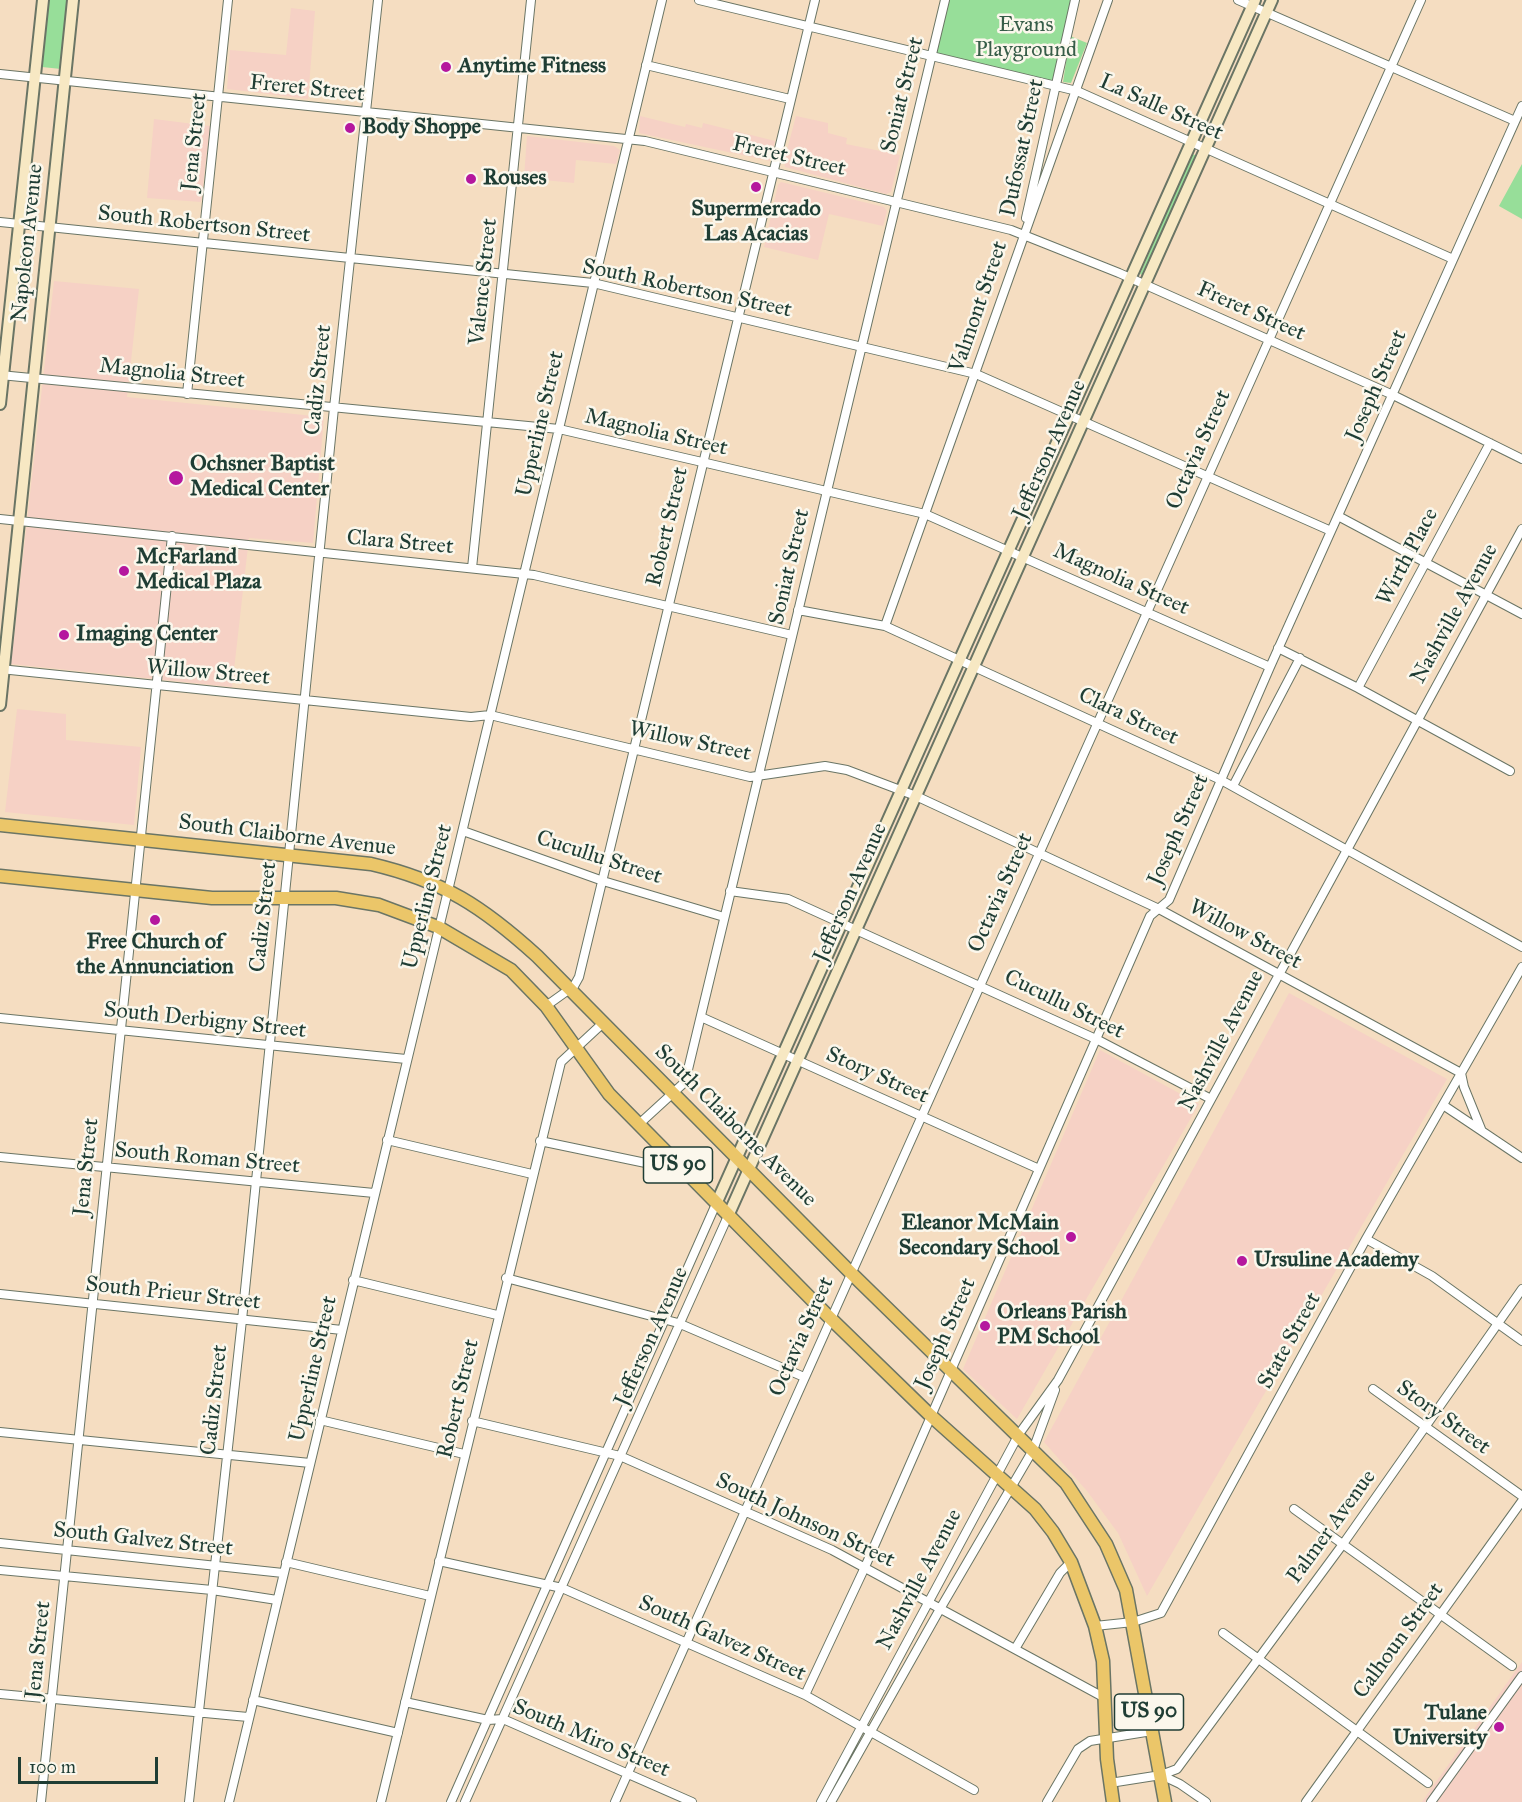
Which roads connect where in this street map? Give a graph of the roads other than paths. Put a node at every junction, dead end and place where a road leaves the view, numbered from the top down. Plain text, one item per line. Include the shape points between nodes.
1 (43, 0) edge
2 (73, 0) edge
3 (228, 0) edge
4 (378, 0) edge
5 (531, 0) edge
6 (662, 0) edge
7 (699, 0) edge
8 (815, 0) edge
9 (945, 0) edge
10 (1075, 0) edge
11 (1108, 0) edge
12 (1238, 0) edge
13 (1272, 0) edge
14 (1421, 0) edge
15 (1254, 3) edge
16 (1266, 13) junction
17 (809, 26) junction
18 (931, 56) junction
19 (646, 65) junction
20 (1390, 68) junction
21 (0, 74) edge
22 (35, 78) junction
23 (65, 81) junction
24 (1055, 86) junction
25 (1077, 91) junction
26 (218, 97) junction
27 (790, 99) junction
28 (1522, 106) edge
29 (367, 113) junction
30 (1515, 121) junction
31 (518, 127) junction
32 (628, 139) junction
33 (1191, 141) junction
34 (1206, 148) junction
35 (773, 172) junction
36 (896, 201) junction
37 (1329, 205) junction
38 (0, 222) edge
39 (19, 224) junction
40 (50, 227) junction
41 (1024, 233) junction
42 (202, 244) junction
43 (351, 258) junction
44 (1453, 259) junction
45 (503, 275) junction
46 (1129, 278) junction
47 (593, 284) junction
48 (1145, 285) junction
49 (737, 317) junction
50 (1268, 340) junction
51 (861, 346) junction
52 (976, 374) junction
53 (2, 375) edge
54 (34, 378) junction
55 (187, 394) junction
56 (1393, 395) junction
57 (0, 404) edge
58 (334, 408) junction
59 (1070, 414) junction
60 (1084, 420) junction
61 (487, 422) junction
62 (559, 429) junction
63 (1490, 443) junction
64 (1522, 459) edge
65 (702, 462) junction
66 (1208, 475) junction
67 (826, 491) junction
68 (926, 513) junction
69 (1338, 516) junction
70 (0, 519) edge
71 (19, 521) junction
72 (1522, 529) edge
73 (1331, 531) junction
74 (172, 536) junction
75 (1009, 550) junction
76 (319, 553) junction
77 (1023, 556) junction
78 (1426, 562) junction
79 (472, 568) junction
80 (524, 574) junction
81 (1486, 595) junction
82 (669, 605) junction
83 (798, 610) junction
84 (1147, 612) junction
85 (1522, 614) edge
86 (885, 626) junction
87 (792, 635) junction
88 (1278, 648) junction
89 (1300, 658) junction
90 (961, 661) junction
91 (973, 666) junction
92 (1270, 667) junction
93 (2, 670) edge
94 (158, 687) junction
95 (1358, 688) junction
96 (304, 700) junction
97 (0, 705) edge
98 (490, 715) junction
99 (1417, 721) junction
100 (1096, 722) junction
101 (635, 749) junction
102 (1510, 771) dead end
103 (759, 775) junction
104 (1221, 780) junction
105 (1233, 786) junction
106 (902, 791) junction
107 (916, 796) junction
108 (0, 825) edge
109 (463, 831) junction
110 (140, 840) junction
111 (1348, 849) junction
112 (1040, 852) junction
113 (289, 853) junction
114 (0, 876) edge
115 (603, 881) junction
116 (448, 889) junction
117 (135, 890) junction
118 (730, 891) junction
119 (283, 898) junction
120 (1159, 909) junction
121 (724, 917) junction
122 (842, 924) junction
123 (438, 927) junction
124 (856, 930) junction
125 (1522, 946) edge
126 (1522, 967) edge
127 (1279, 973) junction
128 (980, 984) junction
129 (569, 989) junction
130 (546, 1006) junction
131 (701, 1017) junction
132 (0, 1018) edge
133 (603, 1023) junction
134 (120, 1030) junction
135 (1098, 1040) junction
136 (269, 1046) junction
137 (576, 1048) junction
138 (784, 1054) junction
139 (406, 1059) junction
140 (798, 1060) junction
141 (1461, 1073) junction
142 (673, 1093) junction
143 (1211, 1099) junction
144 (1443, 1105) junction
145 (921, 1115) junction
146 (638, 1125) junction
147 (1481, 1129) junction
148 (387, 1140) junction
149 (540, 1141) junction
150 (0, 1156) edge
151 (737, 1158) junction
152 (1522, 1158) edge
153 (105, 1168) junction
154 (1039, 1169) junction
155 (749, 1170) junction
156 (684, 1171) junction
157 (532, 1174) junction
158 (255, 1182) junction
159 (374, 1193) junction
160 (716, 1204) junction
161 (728, 1216) junction
162 (1366, 1239) junction
163 (850, 1272) junction
164 (507, 1278) junction
165 (353, 1280) junction
166 (1522, 1289) edge
167 (0, 1294) edge
168 (92, 1304) junction
169 (497, 1315) junction
170 (666, 1319) junction
171 (831, 1319) junction
172 (242, 1320) junction
173 (678, 1323) junction
174 (1500, 1324) junction
175 (342, 1330) junction
176 (1522, 1341) edge
177 (951, 1369) junction
178 (804, 1377) junction
179 (1058, 1380) junction
180 (1373, 1389) dead end
181 (930, 1415) junction
182 (320, 1420) junction
183 (472, 1421) junction
184 (1425, 1427) junction
185 (0, 1432) edge
186 (1019, 1434) junction
187 (80, 1440) junction
188 (1033, 1450) junction
189 (464, 1454) junction
190 (606, 1454) junction
191 (227, 1455) junction
192 (620, 1456) junction
193 (310, 1463) junction
194 (997, 1474) junction
195 (1012, 1488) junction
196 (1522, 1498) edge
197 (1294, 1509) dead end
198 (745, 1512) junction
199 (0, 1543) edge
200 (1343, 1544) junction
201 (68, 1551) junction
202 (286, 1562) junction
203 (439, 1562) junction
204 (1071, 1562) junction
205 (216, 1564) junction
206 (865, 1567) junction
207 (0, 1569) edge
208 (283, 1573) junction
209 (65, 1576) junction
210 (547, 1586) junction
211 (562, 1588) junction
212 (213, 1590) junction
213 (430, 1596) junction
214 (277, 1600) junction
215 (928, 1602) junction
216 (940, 1609) junction
217 (1440, 1615) junction
218 (1133, 1622) junction
219 (1095, 1626) junction
220 (1223, 1633) dead end
221 (685, 1642) junction
222 (1015, 1649) junction
223 (1258, 1659) junction
224 (1512, 1666) dead end
225 (1522, 1676) edge
226 (0, 1694) edge
227 (805, 1695) junction
228 (1105, 1698) junction
229 (52, 1699) junction
230 (253, 1700) junction
231 (405, 1702) junction
232 (200, 1712) junction
233 (248, 1718) junction
234 (503, 1719) junction
235 (488, 1720) junction
236 (861, 1728) junction
237 (1152, 1731) junction
238 (1356, 1732) junction
239 (398, 1733) junction
240 (870, 1733) junction
241 (1106, 1738) junction
242 (628, 1773) junction
243 (1161, 1775) junction
244 (1110, 1783) junction
245 (1428, 1783) dead end
246 (974, 1790) dead end
247 (40, 1802) edge
248 (189, 1802) edge
249 (228, 1802) edge
250 (381, 1802) edge
251 (451, 1802) edge
252 (465, 1802) edge
253 (615, 1802) edge
254 (692, 1802) edge
255 (820, 1802) edge
256 (831, 1802) edge
257 (1047, 1802) edge
258 (1113, 1802) edge
259 (1165, 1802) edge
260 (1206, 1802) edge
261 (1306, 1802) edge
262 (1431, 1802) edge

1 - 22 street, Napoleon Avenue
2 - 23 street, Napoleon Avenue
3 - 26 street, Jena Street
4 - 29 street, Cadiz Street
5 - 31 street, Valence Street
6 - 19 street, Upperline Street
7 - 17 street, La Salle Street
8 - 17 street, Robert Street
9 - 18 street, Soniat Street
10 - 24 street, Dufossat Street
11 - 25 street, Valmont Street
12 - 15 street
13 - 16 street, Jefferson Avenue
14 - 20 street, Octavia Street
15 - 16 street
15 - 33 street, Jefferson Avenue
16 - 20 street
16 - 34 street, Jefferson Avenue
17 - 18 street, La Salle Street
17 - 27 street, Robert Street
18 - 24 street, La Salle Street
18 - 36 street, Soniat Street
19 - 27 street
19 - 32 street, Upperline Street
20 - 30 street
20 - 37 street, Octavia Street
21 - 22 street, Freret Street
22 - 23 street, Freret Street
22 - 39 street, Napoleon Avenue
23 - 26 street, Freret Street
23 - 40 street, Napoleon Avenue
24 - 25 street, La Salle Street
24 - 41 street, Dufossat Street
25 - 33 street, La Salle Street
25 - 41 street, Valmont Street
26 - 29 street, Freret Street
26 - 42 street, Jena Street
27 - 35 street, Robert Street
28 - 30 street, Joseph Street
29 - 31 street, Freret Street
29 - 43 street, Cadiz Street
30 - 44 street, Joseph Street
31 - 32 street, Freret Street
31 - 45 street, Valence Street
32 - 35 street, Freret Street
32 - 47 street, Upperline Street
33 - 34 street, La Salle Street
33 - 46 street, Jefferson Avenue
34 - 37 street, La Salle Street
34 - 48 street, Jefferson Avenue
35 - 36 street, Freret Street
35 - 49 street, Robert Street
36 - 41 street, Freret Street
36 - 51 street, Soniat Street
37 - 44 street, La Salle Street
37 - 50 street, Octavia Street
38 - 39 street, South Robertson Street
39 - 40 street, South Robertson Street
39 - 53 street, Napoleon Avenue
40 - 42 street, South Robertson Street
40 - 54 street, Napoleon Avenue
41 - 46 street, Freret Street
41 - 52 street, Valmont Street
42 - 43 street, South Robertson Street
42 - 55 street, Jena Street
43 - 45 street, South Robertson Street
43 - 58 street, Cadiz Street
44 - 56 street, Joseph Street
45 - 47 street, South Robertson Street
45 - 61 street, Valence Street
46 - 48 street, Freret Street
46 - 59 street, Jefferson Avenue
47 - 49 street, South Robertson Street
47 - 62 street, Upperline Street
48 - 50 street, Freret Street
48 - 60 street, Jefferson Avenue
49 - 51 street, South Robertson Street
49 - 65 street, Robert Street
50 - 56 street, Freret Street
50 - 66 street, Octavia Street
51 - 52 street, South Robertson Street
51 - 67 street, Soniat Street
52 - 59 street, South Robertson Street
52 - 68 street, Valmont Street
53 - 54 street, Magnolia Street
53 - 57 street, Napoleon Avenue
54 - 55 street, Magnolia Street
54 - 71 street, Napoleon Avenue
55 - 58 street, Magnolia Street
56 - 63 street, Freret Street
56 - 69 street, Joseph Street
58 - 61 street, Magnolia Street
58 - 76 street, Cadiz Street
59 - 60 street, South Robertson Street
59 - 75 street, Jefferson Avenue
60 - 66 street, South Robertson Street
60 - 77 street, Jefferson Avenue
61 - 62 street, Magnolia Street
61 - 79 street, Valence Street
62 - 65 street, Magnolia Street
62 - 80 street, Upperline Street
63 - 64 street, Freret Street
63 - 78 street, Wirth Place
65 - 67 street, Magnolia Street
65 - 82 street, Robert Street
66 - 73 street, South Robertson Street
66 - 84 street, Octavia Street
67 - 68 street, Magnolia Street
67 - 83 street, Soniat Street
68 - 75 street, Magnolia Street
68 - 86 street, Valmont Street
69 - 73 street, Joseph Street
69 - 78 street
70 - 71 street, Clara Street
71 - 74 street, Clara Street
71 - 93 street, Napoleon Avenue
72 - 81 street, Nashville Avenue
73 - 88 street, Joseph Street
74 - 76 street, Clara Street
74 - 94 street, Jena Street
75 - 77 street, Magnolia Street
75 - 90 street, Jefferson Avenue
76 - 79 street, Clara Street
76 - 96 street, Cadiz Street
77 - 84 street, Magnolia Street
77 - 91 street, Jefferson Avenue
78 - 81 street
78 - 95 street, Wirth Place
79 - 80 street, Clara Street
80 - 82 street, Clara Street
80 - 98 street, Upperline Street
81 - 85 street
81 - 99 street, Nashville Avenue
82 - 87 street, Clara Street
82 - 101 street, Robert Street
83 - 86 street, Clara Street
83 - 87 street, Soniat Street
84 - 92 street, Magnolia Street
84 - 100 street, Octavia Street
86 - 90 street, Clara Street
87 - 103 street, Soniat Street
88 - 89 street
88 - 92 street, Joseph Street
89 - 95 street
89 - 105 street
90 - 91 street, Clara Street
90 - 106 street, Jefferson Avenue
91 - 100 street, Clara Street
91 - 107 street, Jefferson Avenue
92 - 104 street, Joseph Street
93 - 94 street, Willow Street
93 - 97 street, Napoleon Avenue
94 - 96 street, Willow Street
94 - 110 street, Jena Street
95 - 99 street
96 - 98 street, Willow Street via 471,717
96 - 113 street, Cadiz Street
98 - 101 street, Willow Street
98 - 109 street, Upperline Street
99 - 102 street
99 - 111 street, Nashville Avenue
100 - 104 street, Clara Street
100 - 112 street, Octavia Street
101 - 103 street, Willow Street via 750,777
101 - 115 street, Robert Street
103 - 106 street, Willow Street via 825,766
103 - 118 street, Soniat Street
104 - 105 street, Clara Street
104 - 120 street, Joseph Street via 1169,900
105 - 111 street, Clara Street
106 - 107 street, Willow Street
106 - 122 street, Jefferson Avenue
107 - 112 street, Willow Street
107 - 124 street, Jefferson Avenue
108 - 110 main road, South Claiborne Avenue / US 90
109 - 115 street, Cucullu Street
109 - 116 street, Upperline Street
110 - 113 main road, South Claiborne Avenue / US 90
110 - 117 street, Jena Street
111 - 125 street, Clara Street
111 - 127 street, Nashville Avenue
112 - 120 street, Willow Street
112 - 128 street, Octavia Street
113 - 116 main road, South Claiborne Avenue / US 90 via 379,866
113 - 119 street, Cadiz Street
114 - 117 main road, US 90
115 - 121 street, Cucullu Street
115 - 129 street, Robert Street via 579,977
116 - 123 street, Upperline Street
116 - 129 main road, South Claiborne Avenue / US 90 via 495,918
117 - 119 main road, US 90 via 212,898
117 - 134 street, Jena Street
118 - 121 street, Soniat Street
118 - 122 street, Cucullu Street via 776,896
119 - 123 main road, US 90 via 336,898 379,905
119 - 136 street, Cadiz Street
120 - 127 street, Willow Street
120 - 135 street, Joseph Street via 1150,916
121 - 131 street, Soniat Street
122 - 124 street, Cucullu Street
122 - 138 street, Jefferson Avenue
123 - 130 main road, US 90 via 511,970
123 - 139 street, Upperline Street
124 - 128 street, Cucullu Street
124 - 140 street, Jefferson Avenue
126 - 141 street, State Street
127 - 141 street, Willow Street
127 - 143 street, Nashville Avenue
128 - 135 street, Cucullu Street
128 - 145 street, Octavia Street
129 - 130 street
129 - 133 main road, South Claiborne Avenue / US 90
130 - 137 main road, US 90
131 - 138 street, Story Street
131 - 142 street, Soniat Street via 685,1082
132 - 134 street, South Derbigny Street
133 - 137 street, Robert Street
133 - 142 main road, South Claiborne Avenue / US 90
134 - 136 street, South Derbigny Street
134 - 153 street, Jena Street
135 - 143 street, Cucullu Street
135 - 154 street, Joseph Street
136 - 139 street, South Derbigny Street
136 - 158 street, Cadiz Street
137 - 146 main road, US 90 via 609,1094
137 - 149 street, Robert Street via 561,1062
138 - 140 street, Story Street
138 - 151 street, Jefferson Avenue
139 - 148 street, Upperline Street
140 - 145 street, Story Street
140 - 155 street, Jefferson Avenue
141 - 144 street, State Street
141 - 147 street
142 - 146 street, Soniat Street
142 - 151 main road, South Claiborne Avenue / US 90
143 - 179 street, Nashville Avenue
144 - 147 street
144 - 162 street, State Street
145 - 154 street, Story Street
145 - 163 street, Octavia Street
146 - 156 main road, US 90
147 - 152 street
148 - 157 street
148 - 159 street, Upperline Street
149 - 156 street
149 - 157 street, Robert Street
150 - 153 street, South Roman Street
151 - 155 main road, South Claiborne Avenue / US 90
151 - 160 street, Jefferson Avenue
153 - 158 street, South Roman Street
153 - 168 street, Jena Street
154 - 177 street, Joseph Street
155 - 161 street, Jefferson Avenue
155 - 163 main road, South Claiborne Avenue / US 90
156 - 160 main road, US 90
157 - 164 street, Robert Street
158 - 159 street, South Roman Street
158 - 172 street, Cadiz Street
159 - 165 street, Upperline Street
160 - 161 main road, US 90
160 - 170 street, Jefferson Avenue
161 - 171 main road, US 90
161 - 173 street, Jefferson Avenue
162 - 174 street via 1432,1276
162 - 218 street, State Street via 1161,1613
163 - 171 street, Octavia Street
163 - 177 main road, South Claiborne Avenue / US 90
164 - 169 street, Robert Street
164 - 170 street
165 - 169 street
165 - 175 street, Upperline Street
166 - 174 street, Palmer Avenue
167 - 168 street, South Prieur Street
168 - 172 street, South Prieur Street
168 - 187 street, Jena Street
169 - 183 street, Robert Street
170 - 173 street
170 - 190 street, Jefferson Avenue
171 - 178 street, Octavia Street
171 - 181 main road, US 90
172 - 175 street, South Prieur Street
172 - 191 street, Cadiz Street
173 - 178 street
173 - 192 street, Jefferson Avenue
174 - 176 street
174 - 184 street, Palmer Avenue
175 - 182 street, Upperline Street
177 - 181 street, Joseph Street
177 - 186 main road, South Claiborne Avenue / US 90
178 - 198 street, Octavia Street
179 - 186 street, Nashville Avenue
179 - 188 street, Nashville Avenue
180 - 184 street, Story Street
181 - 194 main road, US 90
181 - 206 street, Joseph Street
182 - 189 street
182 - 193 street, Upperline Street
183 - 189 street, Robert Street
183 - 190 street, South Johnson Street
184 - 196 street, Story Street
184 - 200 street, Palmer Avenue
185 - 187 street
186 - 188 main road, South Claiborne Avenue / US 90
186 - 194 street, Nashville Avenue
187 - 191 street
187 - 201 street, Jena Street
188 - 195 street, Nashville Avenue
188 - 218 main road, South Claiborne Avenue / US 90 via 1066,1483 1106,1544 1126,1590
189 - 203 street, Robert Street
190 - 192 street, South Johnson Street
190 - 210 street, Jefferson Avenue
191 - 193 street
191 - 205 street, Cadiz Street
192 - 198 street, South Johnson Street
192 - 211 street, Jefferson Avenue
193 - 202 street, Upperline Street
194 - 195 main road, US 90
194 - 215 street, Nashville Avenue
195 - 204 main road, US 90 via 1035,1509
195 - 216 street, Nashville Avenue
196 - 217 street, Calhoun Street
197 - 200 street
198 - 206 street, South Johnson Street
198 - 221 street, Octavia Street
199 - 201 street, South Galvez Street
200 - 217 street
200 - 223 street, Palmer Avenue
201 - 205 street, South Galvez Street
201 - 209 street, Jena Street
202 - 208 street, Upperline Street
202 - 213 street
203 - 210 street, South Galvez Street
203 - 213 street, Robert Street
204 - 219 main road, US 90
204 - 222 street via 1060,1572
205 - 208 street, South Galvez Street
205 - 212 street, Cadiz Street
206 - 215 street, South Johnson Street
206 - 227 street, Joseph Street
207 - 209 street, South Galvez Street
208 - 214 street, Upperline Street
209 - 212 street, South Galvez Street
209 - 229 street, Jena Street
210 - 211 street, South Galvez Street
210 - 235 street, Jefferson Avenue
211 - 221 street, South Galvez Street
211 - 234 street, Jefferson Avenue
212 - 214 street, South Galvez Street
212 - 232 street, Cadiz Street
213 - 231 street, Robert Street
214 - 230 street, Upperline Street
215 - 216 street, South Johnson Street
215 - 236 street, Nashville Avenue
216 - 222 street, South Johnson Street
216 - 240 street, Nashville Avenue
217 - 224 street
217 - 238 street, Calhoun Street
218 - 219 street, State Street
218 - 237 main road, South Claiborne Avenue / US 90
219 - 228 main road, US 90
220 - 223 street
221 - 227 street, South Galvez Street
221 - 242 street, Octavia Street
222 - 228 street, South Johnson Street
223 - 238 street
223 - 243 street, Palmer Avenue via 1177,1769
225 - 262 street
226 - 229 street
227 - 236 street, South Galvez Street
228 - 241 main road, US 90
229 - 232 street
229 - 247 street, Jena Street
230 - 233 street, Upperline Street
230 - 239 street
231 - 235 street, South Miro Street
231 - 239 street, Robert Street
232 - 233 street
232 - 248 street, Cadiz Street
233 - 249 street, Upperline Street
234 - 235 street, South Miro Street
234 - 242 street, South Miro Street
234 - 252 street, Jefferson Avenue
235 - 251 street, Jefferson Avenue
236 - 240 street, South Galvez Street
236 - 255 street, Nashville Avenue
237 - 241 street
237 - 243 main road, South Claiborne Avenue / US 90
238 - 245 street
238 - 261 street, Calhoun Street
239 - 250 street, Robert Street
240 - 246 street, South Galvez Street
240 - 256 street, Nashville Avenue
241 - 244 main road, US 90
241 - 257 street via 1090,1741 1078,1749
242 - 253 street, Octavia Street
242 - 254 street, South Miro Street
243 - 244 street
243 - 259 main road, South Claiborne Avenue / US 90
243 - 260 street
244 - 258 main road, US 90

